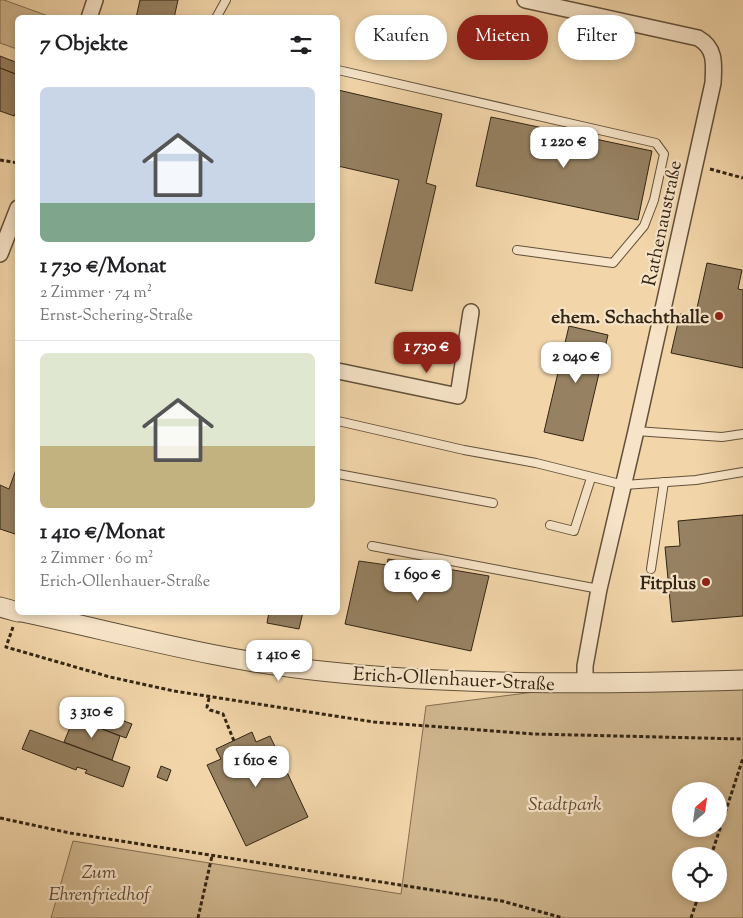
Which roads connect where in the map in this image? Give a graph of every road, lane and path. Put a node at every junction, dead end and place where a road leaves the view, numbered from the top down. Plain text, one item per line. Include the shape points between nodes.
1 (95, 0) edge
2 (226, 0) edge
3 (526, 0) edge
4 (90, 15) edge
5 (218, 15) edge
6 (340, 70) edge
7 (0, 160) edge
8 (15, 162) edge
9 (694, 165) junction
10 (743, 178) edge
11 (15, 216) edge
12 (517, 250) dead end
13 (0, 254) edge
14 (471, 312) dead end
15 (340, 371) edge
16 (340, 422) edge
17 (636, 430) junction
18 (743, 434) edge
19 (743, 472) edge
20 (340, 474) edge
21 (591, 478) junction
22 (664, 482) junction
23 (624, 485) junction
24 (493, 503) dead end
25 (550, 525) dead end
26 (372, 546) dead end
27 (651, 569) dead end
28 (599, 589) junction
29 (0, 608) edge
30 (15, 614) edge
31 (18, 615) edge
32 (743, 680) edge
33 (585, 684) junction
34 (210, 698) junction
35 (234, 740) dead end
36 (743, 740) edge
37 (743, 758) edge
38 (0, 818) edge
39 (714, 847) edge
40 (212, 856) junction
41 (696, 902) edge
42 (198, 918) edge
43 (564, 918) edge
44 (691, 918) edge

1 - 4 street
2 - 5 lane
3 - 9 street, Rathenaustraße via 698,38 710,46 714,60 713,82
6 - 12 lane via 656,143 664,154 654,200 644,226 613,263
7 - 8 path
9 - 10 path
9 - 17 street, Rathenaustraße
11 - 13 street
14 - 15 street via 458,396
16 - 21 lane via 536,463
17 - 18 lane via 722,437
17 - 23 street, Rathenaustraße
19 - 22 lane
20 - 24 lane
21 - 23 lane
21 - 25 lane via 574,531
22 - 23 lane
22 - 27 lane
23 - 28 street, Rathenaustraße
26 - 28 lane
28 - 33 street, Rathenaustraße via 585,666
29 - 30 street, Erich-Ollenhauer-Straße
31 - 33 street, Erich-Ollenhauer-Straße via 186,650 320,671 448,680
31 - 34 path via 6,648 110,677
32 - 33 street, Erich-Ollenhauer-Straße
34 - 35 path via 207,707 222,714
34 - 36 path via 374,722 534,734
37 - 39 path
38 - 40 path
40 - 42 path
40 - 43 path via 502,901
41 - 44 path

